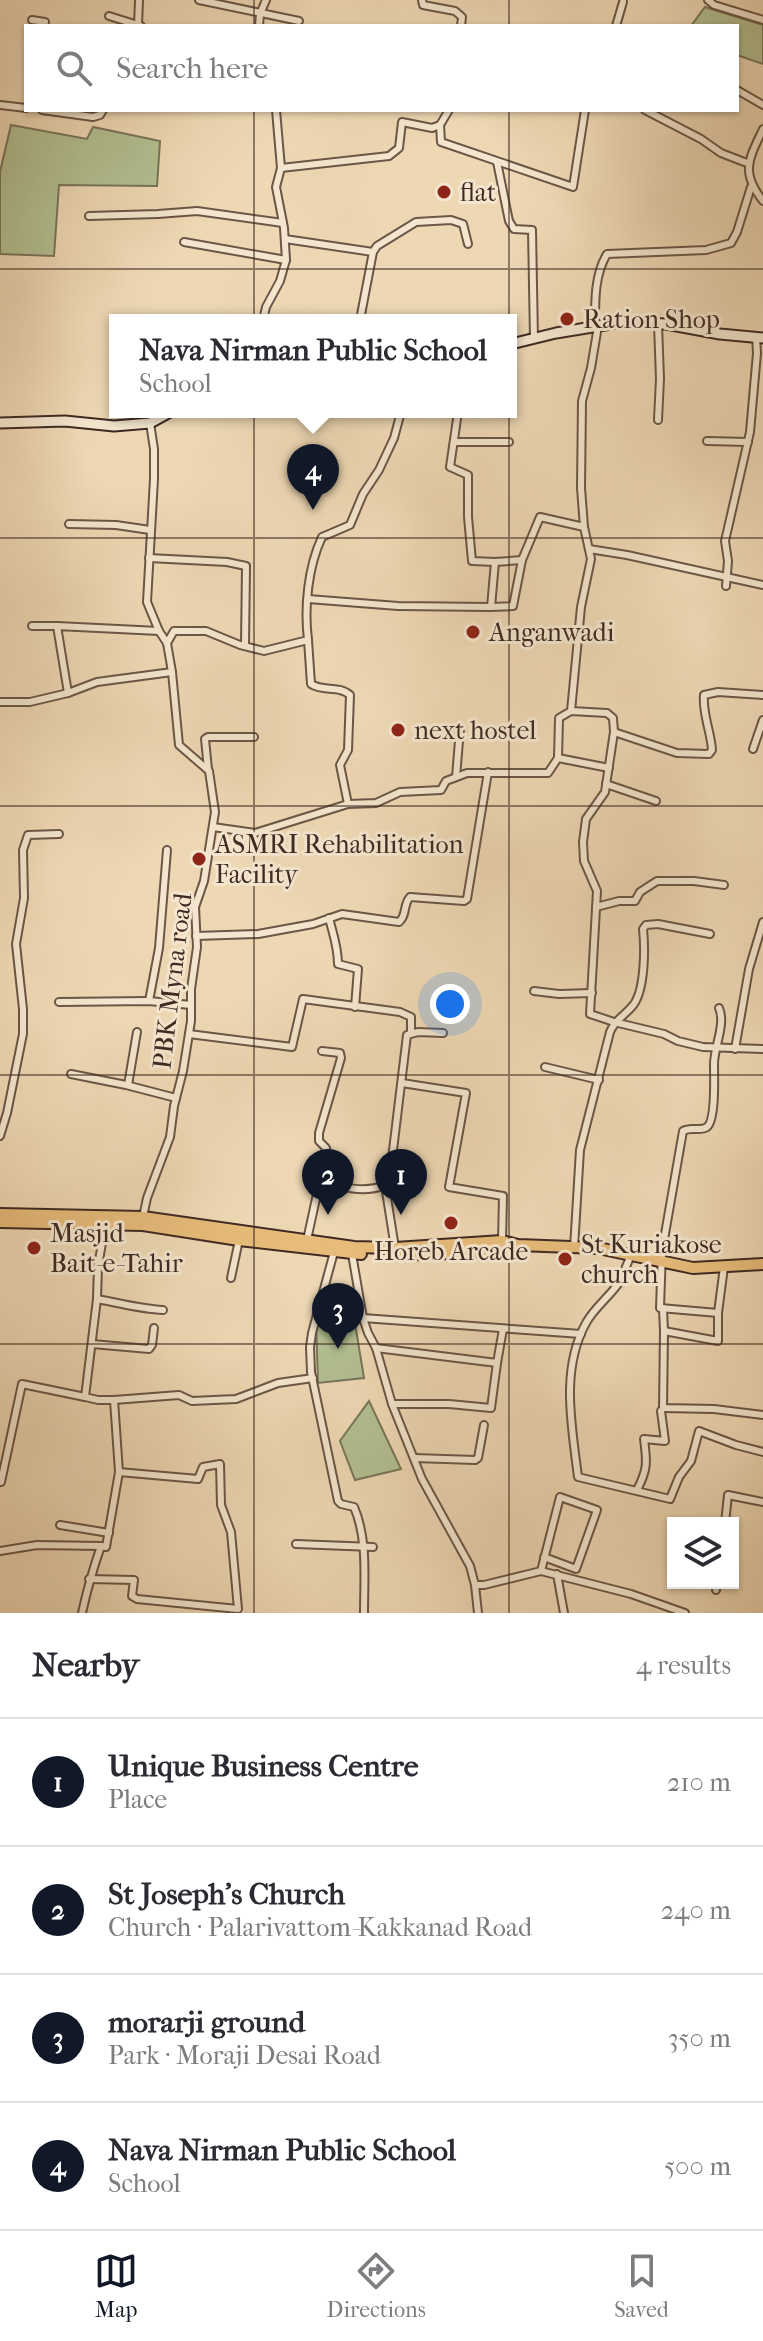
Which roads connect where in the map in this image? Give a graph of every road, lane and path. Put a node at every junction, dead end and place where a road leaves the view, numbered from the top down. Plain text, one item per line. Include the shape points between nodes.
1 (139, 0) edge
2 (199, 0) edge
3 (266, 0) edge
4 (422, 0) edge
5 (708, 0) edge
6 (623, 2) edge
7 (260, 14) junction
8 (109, 16) dead end
9 (32, 20) dead end
10 (763, 20) edge
11 (299, 21) dead end
12 (44, 24) edge
13 (137, 24) edge
14 (140, 24) edge
15 (259, 24) edge
16 (461, 24) edge
17 (617, 24) edge
18 (739, 91) edge
19 (0, 105) edge
20 (763, 105) edge
21 (24, 108) edge
22 (68, 112) edge
23 (102, 112) edge
24 (276, 112) edge
25 (448, 112) edge
26 (585, 112) edge
27 (649, 112) edge
28 (440, 125) junction
29 (763, 129) edge
30 (497, 162) junction
31 (747, 163) junction
32 (281, 168) junction
33 (751, 187) junction
34 (763, 201) edge
35 (89, 216) dead end
36 (283, 223) junction
37 (285, 239) junction
38 (184, 242) dead end
39 (468, 244) dead end
40 (373, 252) junction
41 (286, 260) junction
42 (264, 314) edge
43 (361, 314) edge
44 (658, 324) junction
45 (597, 327) junction
46 (759, 337) edge
47 (534, 339) junction
48 (517, 343) edge
49 (159, 418) edge
50 (399, 418) edge
51 (457, 418) edge
52 (658, 420) dead end
53 (0, 423) edge
54 (150, 423) junction
55 (707, 441) dead end
56 (454, 442) junction
57 (509, 442) dead end
58 (748, 442) junction
59 (69, 524) dead end
60 (584, 527) junction
61 (150, 530) junction
62 (589, 549) junction
63 (149, 558) junction
64 (522, 560) junction
65 (495, 562) junction
66 (727, 577) junction
67 (763, 585) edge
68 (726, 586) dead end
69 (308, 599) junction
70 (491, 607) junction
71 (32, 626) dead end
72 (57, 626) junction
73 (159, 631) junction
74 (308, 640) junction
75 (167, 643) junction
76 (245, 646) junction
77 (172, 672) junction
78 (68, 693) junction
79 (763, 695) edge
80 (0, 702) edge
81 (571, 711) junction
82 (763, 720) edge
83 (460, 729) dead end
84 (614, 732) junction
85 (254, 737) dead end
86 (753, 749) dead end
87 (558, 758) junction
88 (609, 768) junction
89 (209, 771) junction
90 (488, 772) junction
91 (456, 777) junction
92 (606, 784) junction
93 (656, 801) dead end
94 (348, 804) junction
95 (213, 827) junction
96 (59, 834) dead end
97 (167, 850) dead end
98 (724, 885) dead end
99 (596, 907) junction
100 (329, 918) junction
101 (763, 922) edge
102 (710, 934) dead end
103 (761, 934) edge
104 (196, 936) junction
105 (534, 991) dead end
106 (592, 993) junction
107 (149, 1001) junction
108 (59, 1002) dead end
109 (191, 1005) junction
110 (355, 1007) junction
111 (719, 1008) dead end
112 (614, 1022) junction
113 (137, 1032) dead end
114 (411, 1032) junction
115 (443, 1033) dead end
116 (189, 1034) junction
117 (714, 1048) junction
118 (735, 1049) junction
119 (763, 1049) edge
120 (322, 1051) dead end
121 (545, 1067) dead end
122 (71, 1074) dead end
123 (599, 1080) junction
124 (402, 1083) junction
125 (128, 1085) junction
126 (176, 1098) junction
127 (0, 1136) edge
128 (320, 1180) junction
129 (385, 1185) junction
130 (0, 1214) edge
131 (143, 1217) junction
132 (0, 1222) edge
133 (105, 1226) junction
134 (239, 1240) junction
135 (307, 1240) junction
136 (502, 1241) junction
137 (518, 1245) junction
138 (395, 1248) junction
139 (574, 1248) junction
140 (459, 1249) junction
141 (334, 1252) junction
142 (352, 1254) junction
143 (631, 1255) junction
144 (662, 1261) junction
145 (763, 1264) edge
146 (724, 1267) junction
147 (231, 1278) dead end
148 (97, 1299) junction
149 (663, 1308) junction
150 (163, 1310) dead end
151 (718, 1313) junction
152 (363, 1318) junction
153 (154, 1328) dead end
154 (503, 1329) junction
155 (664, 1331) junction
156 (581, 1334) junction
157 (92, 1344) junction
158 (376, 1348) junction
159 (497, 1363) junction
160 (313, 1378) junction
161 (85, 1397) junction
162 (114, 1400) junction
163 (392, 1404) junction
164 (661, 1411) dead end
165 (763, 1415) edge
166 (484, 1425) dead end
167 (763, 1452) edge
168 (414, 1458) junction
169 (119, 1472) junction
170 (1, 1482) edge
171 (637, 1490) junction
172 (763, 1502) edge
173 (726, 1517) edge
174 (60, 1525) dead end
175 (109, 1533) junction
176 (296, 1544) dead end
177 (101, 1546) junction
178 (363, 1546) junction
179 (373, 1547) dead end
180 (0, 1551) edge
181 (544, 1557) junction
182 (541, 1571) junction
183 (557, 1574) junction
184 (89, 1579) junction
185 (475, 1585) junction
186 (82, 1613) edge
187 (364, 1613) edge
188 (478, 1613) edge
189 (564, 1613) edge
190 (685, 1613) edge

1 - 14 street
2 - 7 street
3 - 7 street
4 - 16 street via 423,5 455,11
5 - 10 street
6 - 17 street
7 - 11 street
7 - 15 street
8 - 13 street
9 - 12 street
18 - 20 street
19 - 21 street
22 - 23 street via 93,117
24 - 32 street
25 - 28 street
26 - 30 street via 573,187
27 - 31 street
28 - 30 street via 441,142
28 - 32 street via 402,122 399,148 389,156
29 - 31 street
30 - 47 street via 509,221 514,229 532,230
31 - 33 street
32 - 36 street via 276,187
33 - 34 street
33 - 45 street via 731,243 706,250 607,254 596,298
35 - 36 street via 197,211
36 - 37 street
37 - 40 street
37 - 41 street
38 - 41 street
39 - 40 street via 463,224 416,222
40 - 43 street
41 - 42 street
44 - 45 street
44 - 46 street
44 - 52 street
45 - 47 street
45 - 60 street via 582,401
46 - 58 street
47 - 48 street
49 - 54 street
50 - 69 street via 350,525 322,537
51 - 56 street
53 - 54 street
54 - 61 street
55 - 58 street
56 - 57 street
56 - 65 street via 450,467 468,475 472,561
58 - 66 street via 727,524
59 - 61 street
60 - 62 street
60 - 64 street via 540,517
61 - 63 street
62 - 66 street
62 - 81 street
63 - 73 street via 147,602
63 - 76 street via 246,566
64 - 65 street
64 - 70 street via 513,606
65 - 70 street
66 - 67 street
66 - 68 street
69 - 70 street
69 - 74 street
71 - 72 street
72 - 73 street
72 - 78 street
73 - 75 street
74 - 76 street via 264,651
74 - 94 street via 311,684 350,695 348,750 340,765
75 - 76 street via 174,631 206,631
75 - 77 street
77 - 78 street via 97,682
77 - 89 street via 179,745
78 - 80 street
79 - 84 street via 704,695 712,742 709,754 677,753
81 - 84 street via 607,713
81 - 87 street via 559,718
82 - 86 street
83 - 91 street
84 - 88 street
85 - 89 street, PBK Myna road via 205,739
87 - 88 street
87 - 90 street via 548,773
88 - 92 street
89 - 95 street, PBK Myna road
90 - 91 street
90 - 100 street via 467,899 410,897 399,922 342,914
91 - 94 street via 441,790 400,792 376,803
92 - 93 street
92 - 99 street via 586,819 583,842 584,861 597,891
94 - 95 street via 255,833
95 - 104 street, PBK Myna road via 195,907
96 - 127 street via 28,835 23,850 24,898 16,944 23,1034
97 - 107 street
98 - 99 street via 657,881 635,901
99 - 106 street
100 - 104 street via 258,934
100 - 110 street via 338,964 358,969
101 - 103 street
102 - 112 street via 646,925 638,997
103 - 118 street via 746,979
104 - 109 street, PBK Myna road
105 - 106 street
106 - 112 street via 590,1014
107 - 108 street
107 - 109 street
109 - 116 street, PBK Myna road
110 - 114 street via 400,1012 411,1017
110 - 116 street via 303,999 292,1047
111 - 117 street
112 - 117 street
112 - 123 street
113 - 125 street
114 - 115 street
114 - 124 street
116 - 126 street, PBK Myna road
117 - 118 street
117 - 144 street via 711,1121 708,1127 683,1131
118 - 119 street
120 - 128 street via 340,1053 341,1058 319,1133 326,1148
121 - 123 street
122 - 125 street
123 - 139 street via 580,1150
124 - 129 street
124 - 136 street via 466,1093 449,1187 503,1196
125 - 126 street
126 - 131 street, PBK Myna road via 170,1137
128 - 129 street via 359,1190
128 - 135 street
129 - 138 street
130 - 131 main road
131 - 135 main road
132 - 133 main road
133 - 134 main road via 143,1225
133 - 148 street
134 - 141 main road
134 - 147 street
135 - 138 main road
136 - 137 main road
136 - 140 main road
137 - 139 main road
137 - 140 main road via 500,1251
138 - 140 main road
139 - 143 main road
140 - 142 main road
141 - 142 main road
141 - 160 street via 312,1333
142 - 152 street
143 - 144 main road
143 - 156 street via 619,1282
144 - 146 main road
144 - 149 street
145 - 146 main road
146 - 151 street
148 - 150 street
148 - 157 street
149 - 151 street
149 - 155 street
151 - 155 street via 718,1341
152 - 154 street
152 - 158 street
153 - 157 street via 149,1349
154 - 156 street
154 - 159 street
155 - 165 street via 663,1408
156 - 171 street via 569,1407 579,1478
157 - 161 street
158 - 159 street
158 - 163 street
159 - 163 street via 491,1408
160 - 162 street via 278,1383 236,1399 192,1401 179,1395
160 - 178 street via 338,1501 354,1507
161 - 162 street
161 - 170 street via 22,1384
162 - 169 street
163 - 168 street
164 - 171 street via 665,1441 644,1439 647,1463
166 - 168 street via 475,1460
167 - 171 street via 699,1431 691,1461 671,1499
168 - 185 street
169 - 175 street
169 - 184 street via 198,1479 203,1467 220,1464 221,1505 231,1532 238,1609 137,1599 132,1596 134,1580
172 - 173 street via 728,1495
174 - 175 street
175 - 177 street via 106,1547
176 - 178 street
177 - 180 street via 37,1545
177 - 184 street
178 - 179 street
178 - 187 street
181 - 181 street via 560,1497 597,1510 576,1569
181 - 182 street
182 - 183 street
182 - 185 street
183 - 189 street
183 - 190 street
184 - 186 street
185 - 188 street

